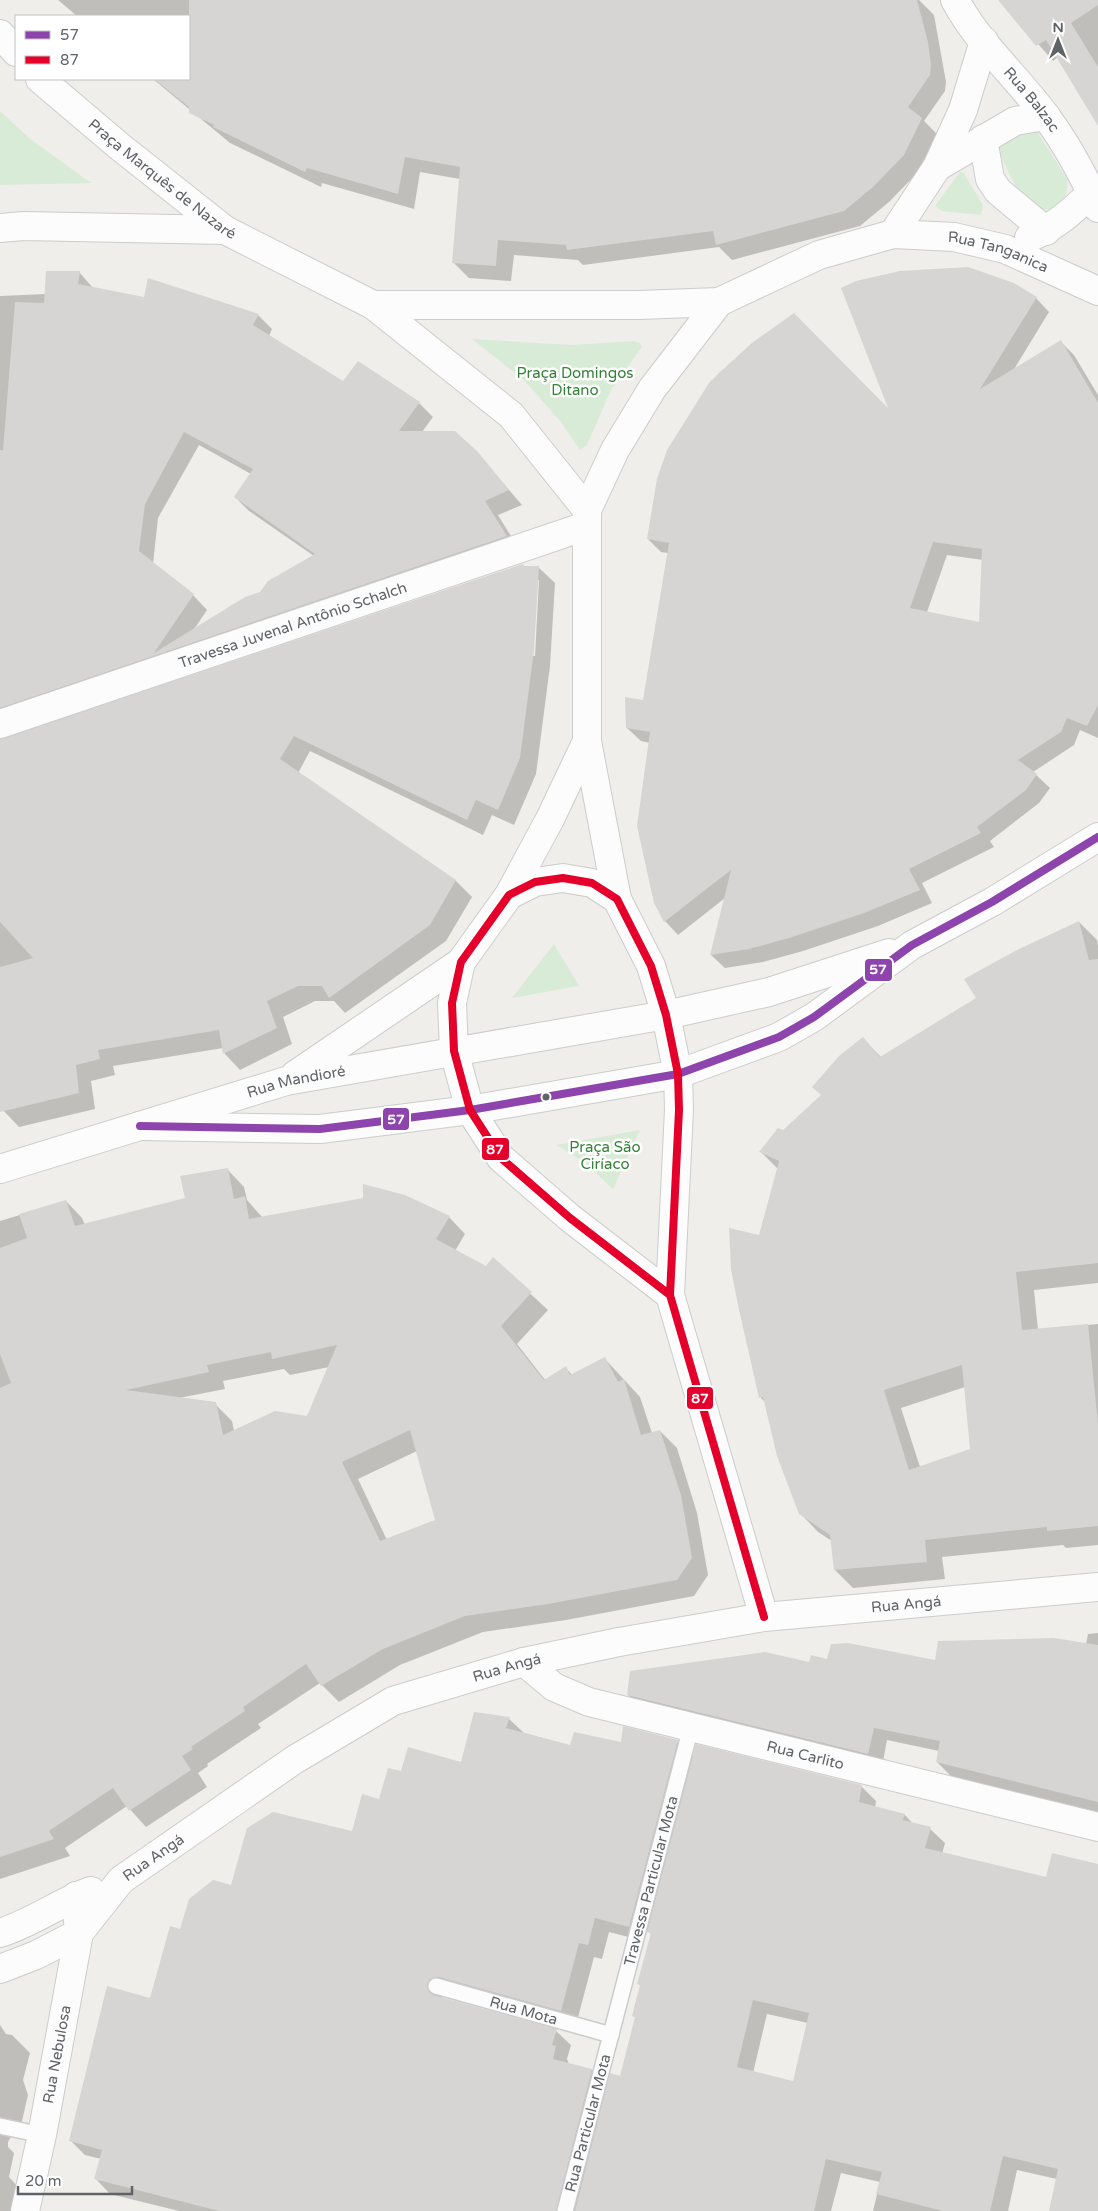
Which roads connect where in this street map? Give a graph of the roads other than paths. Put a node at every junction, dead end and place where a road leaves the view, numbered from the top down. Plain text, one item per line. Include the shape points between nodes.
1 (955, 0) edge
2 (0, 34) edge
3 (984, 41) junction
4 (15, 51) edge
5 (41, 80) edge
6 (1046, 116) junction
7 (983, 140) junction
8 (936, 167) junction
9 (1095, 201) edge
10 (0, 228) edge
11 (225, 230) junction
12 (1046, 231) junction
13 (893, 234) junction
14 (1005, 249) junction
15 (1098, 291) edge
16 (719, 302) junction
17 (373, 305) junction
18 (587, 518) junction
19 (0, 724) edge
20 (587, 741) junction
21 (1098, 837) edge
22 (509, 896) junction
23 (617, 899) junction
24 (912, 945) junction
25 (461, 962) junction
26 (666, 1015) junction
27 (454, 1051) junction
28 (678, 1074) junction
29 (286, 1081) junction
30 (470, 1110) junction
31 (140, 1126) junction
32 (0, 1169) edge
33 (670, 1295) junction
34 (1098, 1587) edge
35 (764, 1617) junction
36 (524, 1662) junction
37 (691, 1726) junction
38 (1098, 1827) edge
39 (121, 1880) junction
40 (76, 1896) junction
41 (0, 1933) edge
42 (79, 1933) junction
43 (0, 1969) edge
44 (436, 1986) dead end
45 (611, 2036) junction
46 (0, 2126) edge
47 (42, 2135) junction
48 (25, 2211) edge
49 (565, 2211) edge

1 - 3 street, Rua Balzac
2 - 4 street
3 - 6 street, Rua Balzac
3 - 8 street via 963,110
5 - 11 street, Praça Marquês de Nazaré
6 - 7 street via 1015,121
6 - 9 street, Rua Balzac
7 - 8 street
7 - 12 street via 990,179 998,191
8 - 13 street
9 - 12 street
10 - 11 street, Praça Marquês de Nazaré
11 - 17 street
12 - 14 street
13 - 14 street, Rua Tanganica via 954,237
13 - 16 street, Rua Tanganica via 819,256
14 - 15 street, Rua Tanganica
16 - 17 street
16 - 18 street via 652,389 615,450
17 - 18 street via 511,415
18 - 19 street, Travessa Juvenal Antônio Schalch
18 - 20 street
20 - 22 street
20 - 23 street
21 - 24 street via 992,902
22 - 23 street via 535,882 563,878 592,884
22 - 25 street
23 - 26 street via 651,966
24 - 26 street via 769,992
24 - 28 street via 814,1016 779,1037
25 - 27 street via 452,1003
25 - 29 street
26 - 27 street
26 - 28 street
27 - 29 street, Rua Mandioré
27 - 30 street
28 - 30 street
28 - 33 street
29 - 31 street, Rua Mandioré
30 - 31 street, Rua Mandioré via 320,1129
30 - 33 street via 501,1158 570,1218
31 - 32 street, Rua Mandioré
33 - 35 street
34 - 35 street, Rua Angá
35 - 36 street, Rua Angá
36 - 37 street, Rua Carlito via 554,1687 589,1702
36 - 39 street, Rua Angá via 392,1701 294,1760
37 - 38 street, Rua Carlito
37 - 45 lane, Travessa Particular Mota
39 - 40 street
39 - 42 street, Rua Angá
40 - 41 street
40 - 42 street, Rua Nebulosa
42 - 43 street, Rua Angá
42 - 47 street, Rua Nebulosa
44 - 45 lane, Rua Mota
45 - 49 lane, Rua Particular Mota
46 - 47 lane
47 - 48 street, Rua Nebulosa

